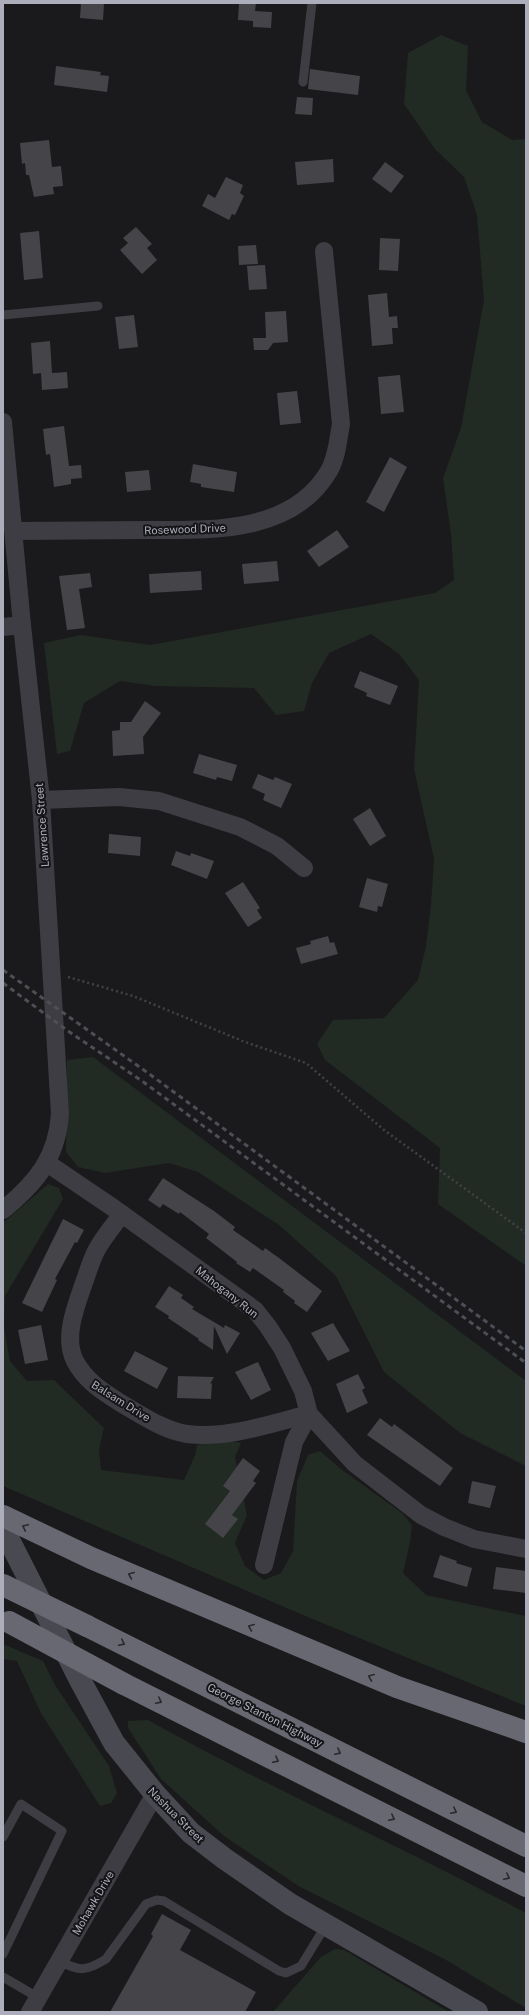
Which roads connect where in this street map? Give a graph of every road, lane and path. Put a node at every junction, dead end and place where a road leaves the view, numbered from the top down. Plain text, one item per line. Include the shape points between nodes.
1 (312, 3) edge
2 (303, 82) dead end
3 (324, 251) dead end
4 (98, 306) dead end
5 (3, 315) edge
6 (3, 422) edge
7 (14, 531) junction
8 (22, 625) junction
9 (3, 627) edge
10 (41, 800) junction
11 (304, 868) dead end
12 (52, 973) junction
13 (47, 1163) junction
14 (3, 1210) edge
15 (122, 1214) junction
16 (526, 1233) edge
17 (308, 1414) junction
18 (3, 1516) edge
19 (3, 1528) edge
20 (526, 1549) edge
21 (264, 1565) dead end
22 (3, 1585) edge
23 (6, 1620) edge
24 (397, 1687) junction
25 (526, 1732) edge
26 (526, 1746) edge
27 (155, 1794) junction
28 (7, 1818) edge
29 (3, 1837) edge
30 (526, 1846) edge
31 (526, 1886) edge
32 (326, 1925) junction
33 (3, 1954) edge
34 (60, 1961) junction
35 (3, 1977) edge
36 (35, 2005) edge
37 (477, 2012) edge

1 - 2 lane
3 - 7 street, Rosewood Drive via 341,424 337,450 330,470 318,486 286,510 254,523 220,530
4 - 5 lane
6 - 7 street, Lawrence Street
7 - 8 street, Lawrence Street
8 - 9 street
8 - 10 street, Lawrence Street
10 - 11 street via 119,797 159,801 240,827 277,846
10 - 12 street, Lawrence Street
12 - 13 street, Lawrence Street via 60,1114 59,1132
12 - 16 path via 133,996 245,1042 306,1063 384,1130
13 - 14 street, Lawrence Street via 31,1185
13 - 15 street, Mahogany Run
15 - 17 street, Mahogany Run via 254,1310 282,1348 302,1391
15 - 17 street, Balsam Drive via 95,1252 77,1303 72,1326 71,1351 75,1362 88,1380 138,1413 186,1434 234,1433
17 - 20 street, Mahogany Run via 355,1464 421,1515 474,1538
17 - 21 street via 294,1442
24 -> 18 highway via 257,1629
19 - 27 main road, Nashua Street via 114,1743
22 -> 30 highway, George Stanton Highway, bridge
23 -> 31 highway, bridge via 124,1684
24 - 25 highway
24 - 26 highway
27 - 32 main road, Nashua Street via 191,1832 225,1859 290,1904
27 - 34 street, Mohawk Drive
28 - 29 lane
28 - 33 lane via 21,1804 62,1831
32 - 34 lane via 301,1966 286,1973 164,1901 157,1900 146,1904 106,1959 97,1965 88,1969 74,1969
32 - 37 main road, Nashua Street
34 - 36 street, Mohawk Drive
35 - 36 lane

